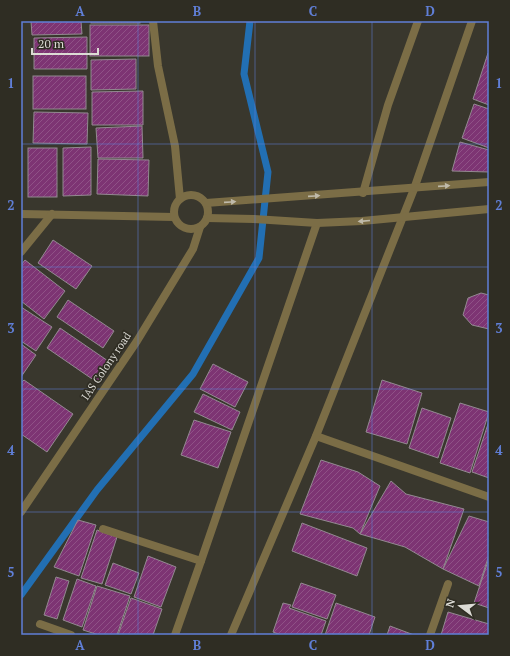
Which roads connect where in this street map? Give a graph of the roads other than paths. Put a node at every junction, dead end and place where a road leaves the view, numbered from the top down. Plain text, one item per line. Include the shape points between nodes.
1 (153, 21) edge
2 (418, 21) edge
3 (472, 21) edge
4 (489, 182) edge
5 (414, 189) junction
6 (363, 192) junction
7 (180, 199) junction
8 (206, 203) junction
9 (489, 209) edge
10 (21, 214) edge
11 (52, 214) junction
12 (174, 217) junction
13 (403, 217) junction
14 (207, 218) junction
15 (318, 223) junction
16 (200, 227) junction
17 (21, 252) edge
18 (316, 436) junction
19 (489, 497) edge
20 (21, 512) edge
21 (103, 529) dead end
22 (202, 562) junction
23 (448, 584) dead end
24 (40, 624) dead end
25 (71, 635) edge
26 (175, 635) edge
27 (232, 635) edge
28 (430, 635) edge

1 - 7 street via 158,66 175,146
2 - 6 street via 388,105
3 - 5 street
5 -> 4 street
5 - 6 street
5 - 13 street
8 -> 6 street
7 - 8 street via 195,195
7 - 12 street via 173,212
8 - 14 street via 209,212
9 - 13 street
10 - 11 street
11 - 12 street
11 - 17 street
12 - 16 street via 185,229 195,230
13 -> 15 street
13 - 18 street
14 - 15 street
14 - 16 street
15 - 22 street
16 - 20 street, IAS Colony road via 193,249 137,341
18 - 19 street
18 - 27 street
21 - 22 street
22 - 26 street
23 - 28 street
24 - 25 street

